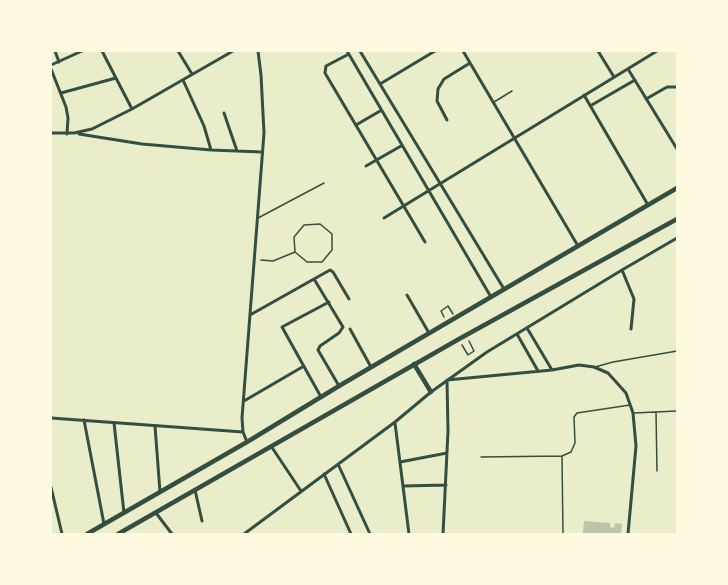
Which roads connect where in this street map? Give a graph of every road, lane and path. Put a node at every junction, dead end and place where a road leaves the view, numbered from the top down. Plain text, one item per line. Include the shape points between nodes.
1 (55, 51) edge
2 (82, 51) edge
3 (102, 51) edge
4 (178, 51) edge
5 (233, 51) edge
6 (258, 51) edge
7 (360, 51) edge
8 (435, 51) edge
9 (463, 51) edge
10 (598, 51) edge
11 (657, 51) edge
12 (347, 53) edge
13 (59, 62) junction
14 (470, 63) junction
15 (51, 67) edge
16 (628, 69) junction
17 (192, 74) junction
18 (614, 77) junction
19 (116, 78) junction
20 (183, 80) junction
21 (635, 80) junction
22 (380, 84) junction
23 (677, 87) edge
24 (512, 91) dead end
25 (61, 93) junction
26 (584, 95) junction
27 (646, 99) junction
28 (493, 102) junction
29 (591, 106) junction
30 (132, 109) junction
31 (380, 111) junction
32 (224, 112) dead end
33 (447, 120) dead end
34 (356, 125) junction
35 (51, 133) edge
36 (74, 133) junction
37 (67, 134) junction
38 (514, 138) junction
39 (401, 146) junction
40 (677, 149) edge
41 (211, 150) junction
42 (237, 151) junction
43 (262, 152) junction
44 (377, 160) junction
45 (366, 166) dead end
46 (324, 183) dead end
47 (440, 183) junction
48 (677, 188) edge
49 (428, 191) junction
50 (648, 205) junction
51 (404, 206) junction
52 (257, 218) junction
53 (384, 218) dead end
54 (677, 219) edge
55 (677, 238) edge
56 (425, 242) dead end
57 (578, 246) junction
58 (295, 252) junction
59 (254, 259) junction
60 (622, 270) junction
61 (314, 279) junction
62 (504, 290) junction
63 (407, 295) dead end
64 (491, 297) junction
65 (349, 299) dead end
66 (329, 302) junction
67 (441, 311) dead end
68 (250, 315) junction
69 (454, 315) dead end
70 (527, 328) junction
71 (350, 329) dead end
72 (631, 329) dead end
73 (429, 333) junction
74 (464, 333) dead end
75 (517, 334) junction
76 (459, 339) junction
77 (677, 351) edge
78 (414, 364) junction
79 (304, 366) junction
80 (371, 367) junction
81 (594, 367) junction
82 (552, 370) junction
83 (538, 371) junction
84 (447, 380) junction
85 (339, 386) junction
86 (431, 392) junction
87 (321, 397) junction
88 (244, 401) junction
89 (631, 405) junction
90 (677, 411) edge
91 (657, 412) junction
92 (633, 413) junction
93 (51, 418) edge
94 (84, 420) junction
95 (395, 422) junction
96 (114, 423) junction
97 (155, 426) junction
98 (243, 432) junction
99 (247, 442) junction
100 (271, 446) junction
101 (447, 453) junction
102 (562, 456) junction
103 (481, 457) dead end
104 (400, 462) junction
105 (338, 464) junction
106 (657, 471) dead end
107 (324, 474) junction
108 (446, 485) junction
109 (403, 486) junction
110 (51, 487) edge
111 (195, 490) junction
112 (301, 491) junction
113 (160, 492) junction
114 (124, 513) junction
115 (156, 513) junction
116 (202, 521) dead end
117 (104, 524) junction
118 (62, 534) edge
119 (87, 534) edge
120 (118, 534) edge
121 (172, 534) edge
122 (244, 534) edge
123 (351, 534) edge
124 (370, 534) edge
125 (409, 534) edge
126 (443, 534) edge
127 (563, 534) edge
128 (628, 534) edge

1 - 13 street
2 - 13 street
3 - 19 street
4 - 17 street
5 - 17 street
6 - 43 street via 264,113
7 - 22 street
8 - 22 street
9 - 14 street
10 - 18 street
11 - 16 street
12 - 31 street
12 - 34 street via 324,70
13 - 15 street
14 - 28 street
14 - 33 street via 444,79 438,89 438,101
15 - 25 street
16 - 18 street
16 - 21 street
17 - 20 street
18 - 26 street
19 - 25 street
19 - 30 street
20 - 30 street
20 - 41 street
21 - 27 street
21 - 29 street
22 - 47 street
23 - 27 street via 667,87
24 - 28 lane
25 - 37 street via 68,118
26 - 29 street
26 - 38 street
27 - 40 street
28 - 38 street
29 - 50 street
30 - 36 street via 92,129
31 - 34 street
31 - 39 street
32 - 42 street
34 - 44 street
35 - 37 street
36 - 37 street
36 - 41 street
38 - 47 street
38 - 57 street
39 - 44 street
39 - 49 street
41 - 42 street
42 - 43 street
43 - 52 street
44 - 45 street
44 - 51 street
46 - 52 lane
47 - 49 street
47 - 62 street
48 - 50 main road
49 - 51 street
49 - 64 street
50 - 57 main road
51 - 53 street
51 - 56 street
52 - 59 street
54 - 76 main road
55 - 60 street
57 - 62 main road
58 - 58 path via 307,262 322,262 332,250 332,234 320,224 304,225 294,237
58 - 59 path via 273,261
59 - 68 street
60 - 70 street
60 - 72 street via 634,299
61 - 65 street via 332,271
61 - 66 street
61 - 68 street
62 - 64 main road
63 - 73 street
64 - 73 main road
66 - 79 street via 282,327
66 - 85 street via 343,327 318,350
67 - 69 path via 448,306
68 - 88 street
70 - 75 street
70 - 82 street
71 - 80 street
73 - 80 main road
74 - 76 path via 474,351 468,356
75 - 83 street
75 - 84 street
76 - 78 main road
77 - 81 lane
78 - 86 main road
78 - 100 main road
79 - 87 street
79 - 88 street
80 - 85 main road
81 - 82 street via 579,365
81 - 89 street via 618,382
82 - 83 street
83 - 84 street
84 - 86 street
84 - 101 street
85 - 87 main road
86 - 95 street
87 - 99 main road
88 - 98 street
89 - 92 street
89 - 102 lane via 577,413 575,443 571,452
90 - 91 lane
91 - 92 lane
91 - 106 lane
92 - 128 street via 636,446
93 - 94 street
94 - 96 street
94 - 117 street
95 - 104 street
95 - 105 street
96 - 97 street
96 - 114 street
97 - 98 street
97 - 113 street
98 - 99 street
99 - 113 main road
100 - 111 main road
100 - 112 street
101 - 104 street
101 - 108 street
102 - 103 lane
102 - 127 lane
104 - 109 street
105 - 107 street
105 - 124 street
107 - 112 street
107 - 123 street
108 - 109 street
108 - 126 street
109 - 125 street
110 - 118 street
111 - 115 main road
111 - 116 street
112 - 122 street
113 - 114 main road
114 - 117 main road
115 - 120 main road
115 - 121 street
117 - 119 main road

